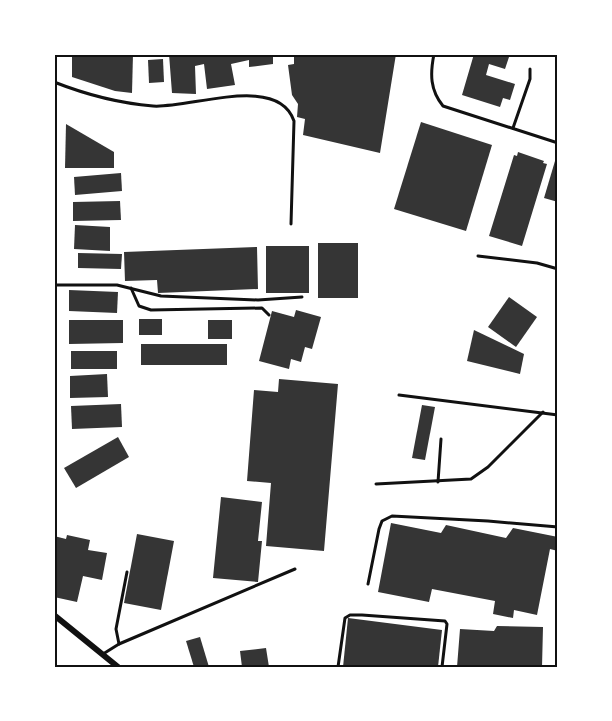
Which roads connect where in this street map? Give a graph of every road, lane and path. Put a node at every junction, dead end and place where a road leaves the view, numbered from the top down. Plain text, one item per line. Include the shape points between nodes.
1 (434, 54) edge
2 (530, 69) dead end
3 (54, 82) edge
4 (513, 128) junction
5 (558, 143) edge
6 (291, 225) dead end
7 (478, 256) dead end
8 (558, 268) edge
9 (54, 285) edge
10 (131, 288) junction
11 (302, 297) dead end
12 (269, 315) dead end
13 (399, 395) dead end
14 (543, 412) junction
15 (558, 415) edge
16 (441, 439) dead end
17 (438, 482) junction
18 (376, 484) dead end
19 (558, 527) edge
20 (295, 568) dead end
21 (127, 572) dead end
22 (368, 584) dead end
23 (54, 615) edge
24 (119, 644) junction
25 (103, 654) junction
26 (118, 667) edge
27 (338, 667) edge
28 (442, 667) edge

1 - 4 lane via 433,93 443,106
2 - 4 lane
3 - 6 lane via 110,101 155,106 241,95 255,95 283,105 291,111 294,121
4 - 5 lane
7 - 8 lane
9 - 10 lane
10 - 11 lane via 161,296 258,300
10 - 12 lane via 139,306 151,310 262,308
13 - 14 lane
14 - 15 lane
14 - 17 lane via 471,479
16 - 17 lane
17 - 18 lane
19 - 22 lane via 392,516 382,521
20 - 24 lane
21 - 24 lane via 116,629
23 - 25 street
24 - 25 lane
25 - 26 street
27 - 28 lane via 345,618 350,615 445,621

